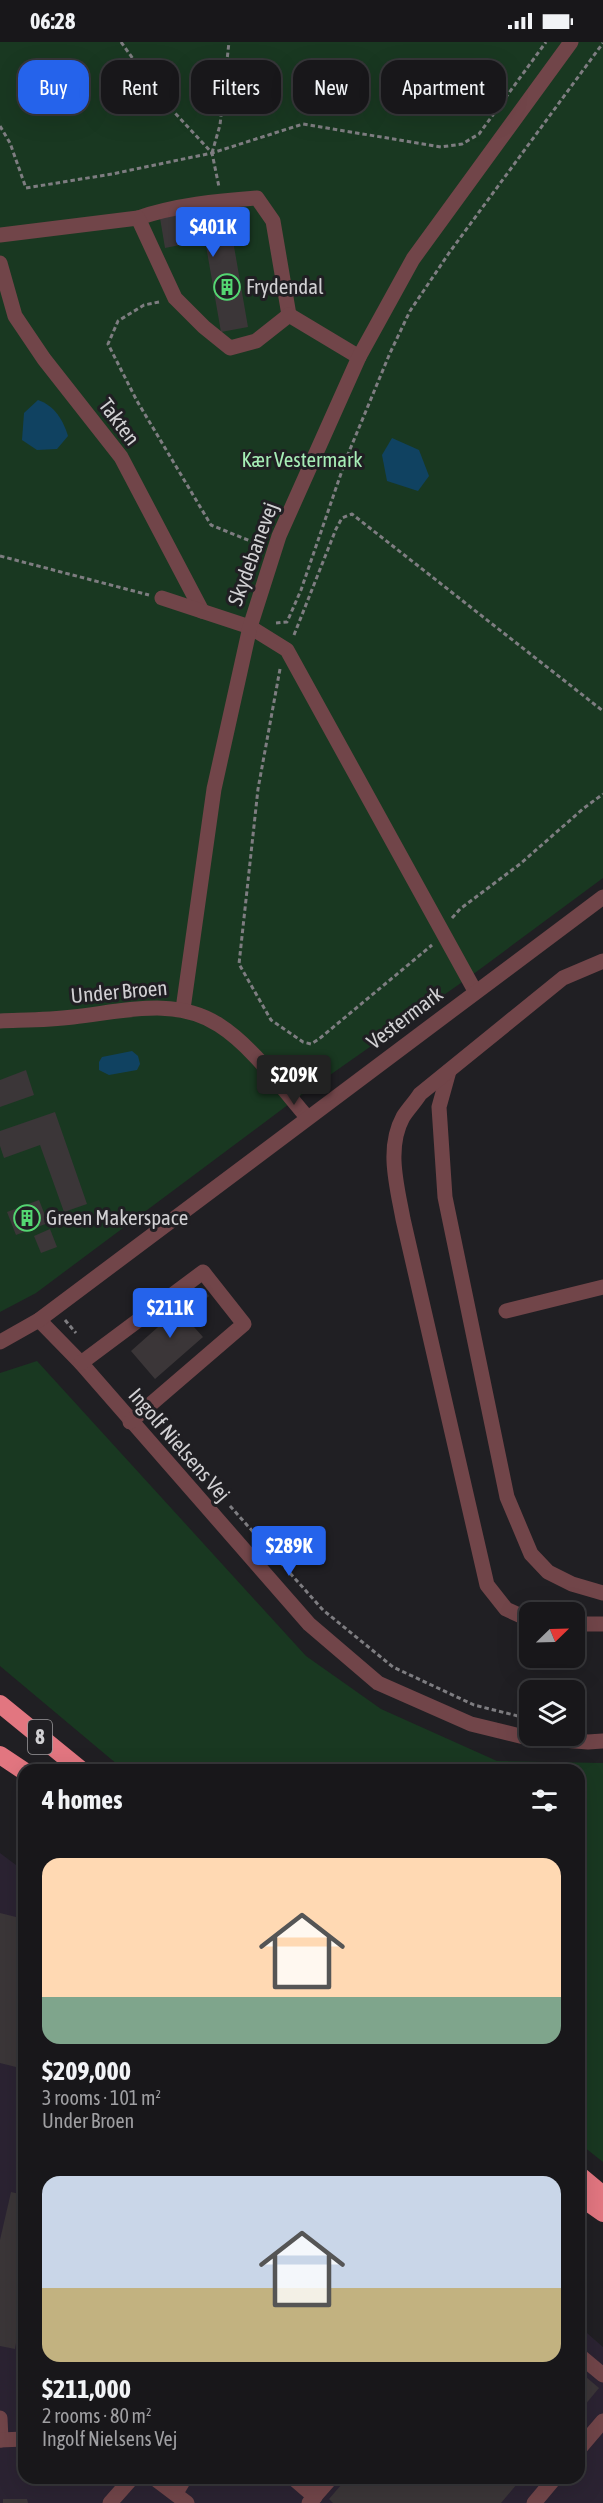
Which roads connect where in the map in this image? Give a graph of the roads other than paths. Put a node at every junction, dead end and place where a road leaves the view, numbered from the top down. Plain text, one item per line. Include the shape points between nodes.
1 (572, 42) edge
2 (138, 218) junction
3 (0, 235) edge
4 (0, 262) edge
5 (289, 315) junction
6 (359, 357) junction
7 (162, 598) road end
8 (202, 611) junction
9 (249, 627) junction
10 (603, 897) edge
11 (603, 961) edge
12 (475, 991) junction
13 (183, 1009) junction
14 (0, 1021) edge
15 (449, 1071) junction
16 (307, 1117) junction
17 (603, 1287) edge
18 (506, 1311) dead end
19 (39, 1320) junction
20 (0, 1342) edge
21 (87, 1358) junction
22 (130, 1422) junction
23 (603, 1593) edge
24 (519, 1615) edge
25 (585, 1624) edge
26 (603, 1624) edge
27 (0, 1704) edge
28 (603, 1741) edge
29 (0, 1755) edge
30 (74, 1764) edge
31 (18, 1767) edge
32 (585, 2180) edge
33 (603, 2195) edge
34 (585, 2200) edge
35 (603, 2213) edge
36 (585, 2360) edge
37 (603, 2376) edge
38 (0, 2418) edge
39 (603, 2421) edge
40 (18, 2439) edge
41 (1, 2440) edge
42 (585, 2443) edge
43 (127, 2484) edge
44 (162, 2484) edge
45 (297, 2484) edge
46 (326, 2484) edge
47 (550, 2484) edge
48 (182, 2498) edge
49 (312, 2501) edge
50 (110, 2503) edge
51 (534, 2503) edge

1 - 6 street, Skydebanevej via 413,259
2 - 3 street
2 - 5 street via 175,298 230,348 256,341
2 - 5 street via 155,212 257,198 273,221
4 - 8 street, Takten via 15,316 121,457
5 - 6 street
6 - 9 street, Skydebanevej via 274,551
7 - 8 street
8 - 9 street
9 - 12 street via 287,650
9 - 13 street, Skydebanevej via 214,789
10 - 12 street, Vestermark
11 - 15 street via 563,978
12 - 16 street, Vestermark
13 - 14 street, Under Broen via 147,1007
13 - 16 street, Under Broen via 218,1024 240,1042
15 - 23 street via 439,1107 445,1197 507,1497 531,1554 548,1572
15 - 24 street via 420,1094 403,1117 395,1140 394,1170 487,1585 506,1609
16 - 19 street, Vestermark
17 - 18 street
19 - 20 street, Vestermark
19 - 21 street, Ingolf Nielsens Vej
21 - 22 street, Ingolf Nielsens Vej
21 - 22 street via 203,1272 244,1324
22 - 28 street, Ingolf Nielsens Vej via 309,1624 378,1683 471,1724 524,1737
25 - 26 street
27 - 30 highway, 8
29 - 31 highway
32 - 33 highway
34 - 35 highway
36 - 37 street
38 - 41 street
39 - 42 street
40 - 41 street
43 - 50 street
44 - 48 street
45 - 49 street
46 - 49 street
47 - 51 street

